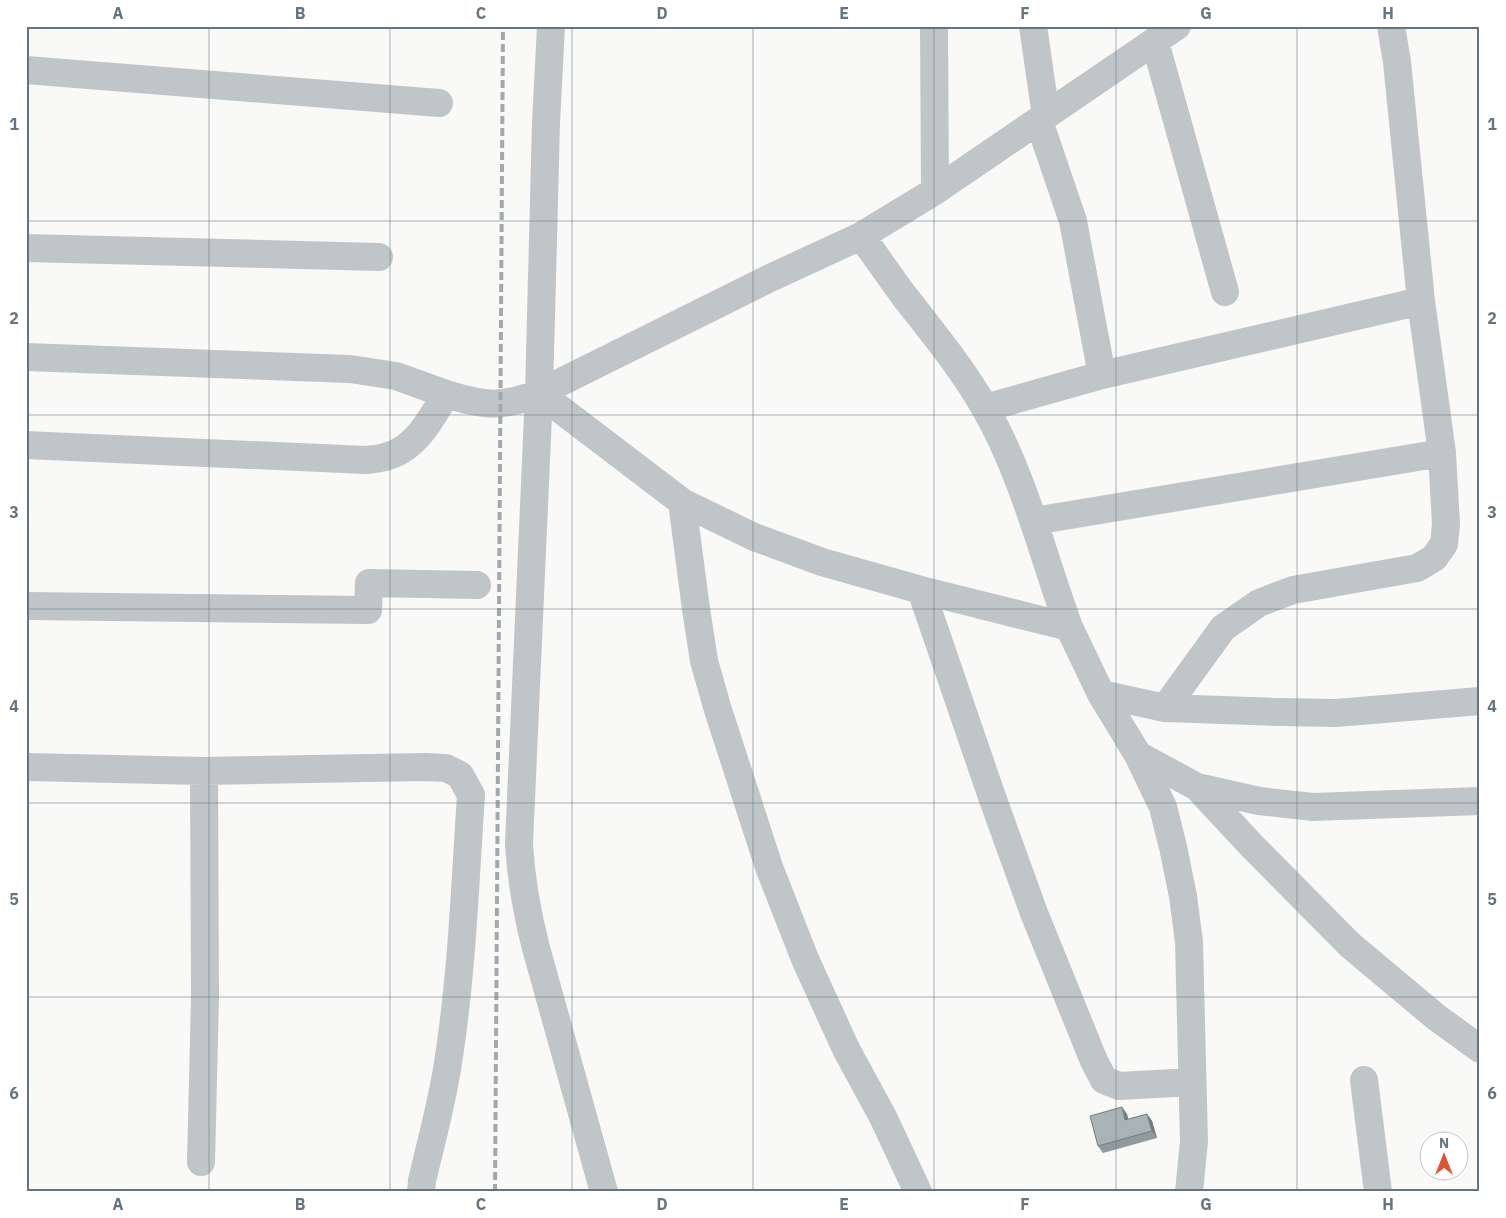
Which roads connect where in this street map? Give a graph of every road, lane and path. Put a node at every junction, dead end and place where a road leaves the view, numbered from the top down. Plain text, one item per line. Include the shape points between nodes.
1 (551, 26) edge
2 (934, 26) edge
3 (1033, 26) edge
4 (1177, 26) edge
5 (1391, 26) edge
6 (1155, 42) junction
7 (26, 70) edge
8 (440, 103) dead end
9 (1043, 118) junction
10 (935, 191) junction
11 (861, 236) junction
12 (26, 248) edge
13 (379, 256) dead end
14 (1226, 292) dead end
15 (1421, 301) junction
16 (26, 357) edge
17 (1102, 375) junction
18 (539, 393) junction
19 (446, 394) junction
20 (985, 408) junction
21 (26, 445) edge
22 (1442, 453) junction
23 (682, 502) junction
24 (1034, 521) junction
25 (477, 585) dead end
26 (921, 590) junction
27 (26, 606) edge
28 (1069, 627) junction
29 (1101, 694) junction
30 (1480, 701) edge
31 (1165, 708) junction
32 (1138, 756) junction
33 (26, 767) edge
34 (204, 771) junction
35 (1197, 787) junction
36 (1480, 801) edge
37 (1480, 1050) edge
38 (1364, 1080) dead end
39 (1192, 1082) junction
40 (202, 1162) dead end
41 (421, 1192) edge
42 (604, 1192) edge
43 (918, 1192) edge
44 (1188, 1192) edge
45 (1378, 1192) edge

1 - 18 street
2 - 10 street
3 - 9 street
4 - 6 street
5 - 15 street
6 - 9 street
6 - 14 street
7 - 8 street
9 - 10 street
9 - 17 street via 1073,221
10 - 11 street
11 - 18 street
11 - 20 street via 947,350
12 - 13 street
15 - 17 street
15 - 22 street
16 - 19 street via 350,369 396,376
17 - 20 street
18 - 19 street via 500,404 475,403
18 - 23 street
18 - 42 street via 519,844 521,875 536,948
19 - 21 street via 433,416 402,451 366,460
20 - 24 street via 1012,463
22 - 24 street
22 - 31 street via 1446,524 1444,544 1434,558 1417,568 1293,590 1259,603 1224,628
23 - 26 street via 754,537 822,562
23 - 43 street via 704,661 769,867 805,959 846,1049 883,1116
24 - 28 street
25 - 27 street via 369,583 368,610
26 - 28 street
26 - 39 street via 1034,914 1100,1074 1104,1080 1119,1086
28 - 29 street
29 - 31 street
29 - 32 street
30 - 31 street via 1336,713
32 - 35 street
32 - 39 street via 1163,807 1183,896 1189,942
33 - 34 street
34 - 40 street
34 - 41 street via 446,768 460,775 471,795 454,1021 442,1100
35 - 36 street via 1260,801 1313,807
35 - 37 street via 1350,944
38 - 45 street
39 - 44 street via 1194,1141

